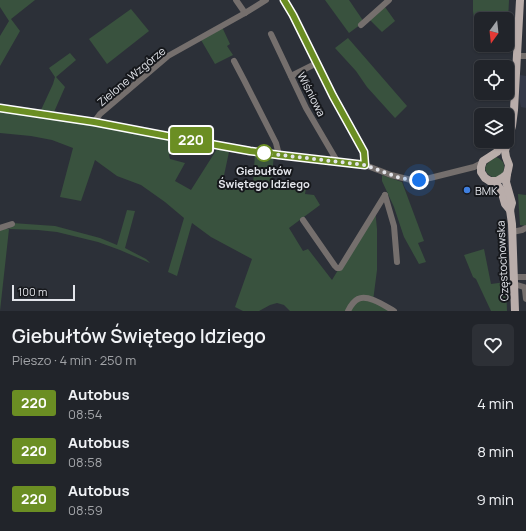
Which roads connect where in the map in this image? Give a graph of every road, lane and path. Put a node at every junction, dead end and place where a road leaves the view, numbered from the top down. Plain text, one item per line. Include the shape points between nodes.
1 (236, 0) edge
2 (266, 0) edge
3 (284, 0) edge
4 (389, 0) edge
5 (515, 0) edge
6 (520, 0) edge
7 (245, 13) junction
8 (361, 25) dead end
9 (271, 34) dead end
10 (517, 56) junction
11 (526, 56) edge
12 (234, 61) dead end
13 (317, 63) junction
14 (291, 76) junction
15 (0, 108) edge
16 (508, 108) edge
17 (94, 122) junction
18 (498, 148) edge
19 (279, 155) junction
20 (492, 155) junction
21 (507, 160) junction
22 (337, 161) junction
23 (482, 163) junction
24 (365, 165) junction
25 (462, 170) junction
26 (482, 174) junction
27 (507, 174) junction
28 (490, 181) junction
29 (510, 210) junction
30 (303, 220) dead end
31 (12, 224) dead end
32 (0, 228) edge
33 (526, 228) edge
34 (512, 232) junction
35 (397, 262) dead end
36 (526, 277) edge
37 (514, 281) junction
38 (526, 299) edge
39 (348, 311) edge
40 (394, 311) edge
41 (515, 311) edge

1 - 7 street
2 - 7 street, Zielone Wzgórze
3 - 13 street
4 - 8 street
5 - 16 main road
6 - 10 main road
7 - 17 street, Zielone Wzgórze via 168,56
9 - 14 street, Wiśniowa
10 - 11 street
10 - 21 main road via 513,119 505,153
12 - 19 street via 273,137
13 - 14 street
13 - 24 street via 364,152
14 - 22 street, Wiśniowa via 306,108
15 - 17 street
17 - 19 street
18 - 20 main road
19 - 22 street
20 - 21 main road via 499,155
20 - 23 main road
21 - 27 main road
22 - 24 street
23 - 25 street
23 - 26 main road
24 - 25 street via 397,177 415,180
25 - 26 street
26 - 28 main road
27 - 28 main road via 499,180
27 - 29 main road, Częstochowska via 506,182 512,203
28 - 29 main road, Częstochowska via 501,190 505,204
29 - 34 main road, Częstochowska
30 - 35 street via 335,266 340,268 385,195 394,226
31 - 32 street
33 - 34 street
34 - 37 main road, Częstochowska
36 - 37 street
37 - 38 street via 524,287
37 - 41 main road, Częstochowska
39 - 40 street via 356,299 363,297

